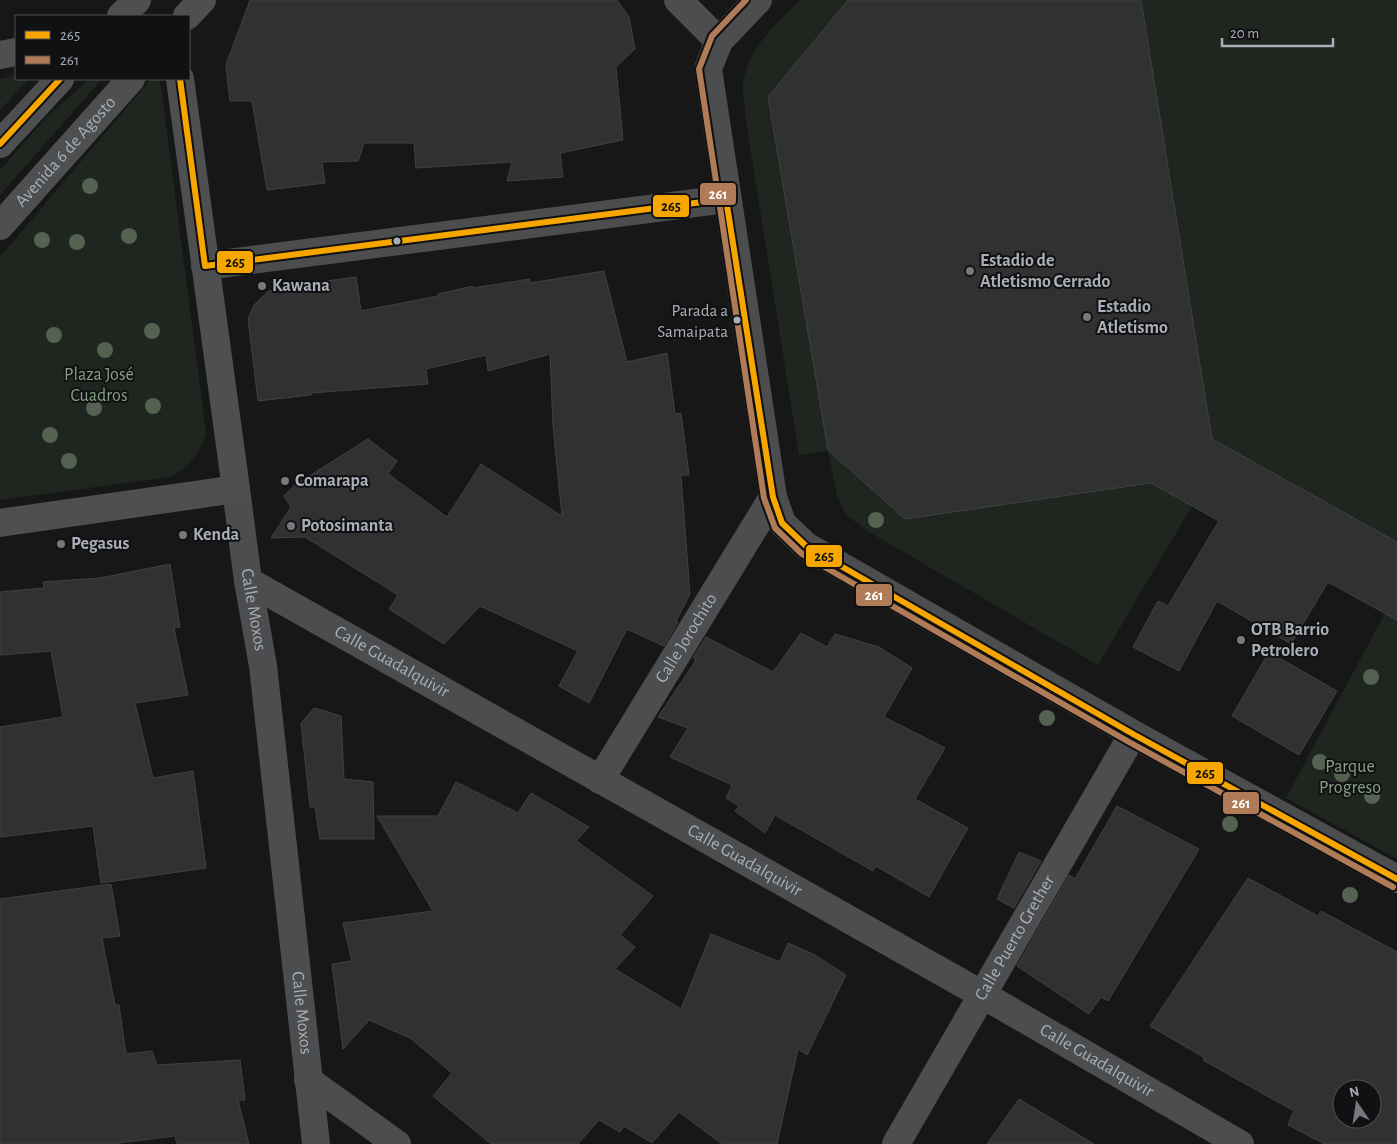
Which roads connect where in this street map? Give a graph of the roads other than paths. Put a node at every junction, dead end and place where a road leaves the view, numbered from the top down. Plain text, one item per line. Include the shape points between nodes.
1 (137, 0) edge
2 (202, 0) edge
3 (678, 0) edge
4 (758, 0) edge
5 (122, 15) edge
6 (188, 15) edge
7 (720, 41) junction
8 (15, 52) edge
9 (0, 55) edge
10 (59, 80) edge
11 (130, 80) edge
12 (180, 80) edge
13 (0, 144) edge
14 (726, 199) junction
15 (0, 226) edge
16 (205, 266) junction
17 (236, 489) junction
18 (772, 498) junction
19 (0, 523) edge
20 (248, 581) junction
21 (1134, 734) junction
22 (600, 780) junction
23 (1397, 879) edge
24 (983, 994) junction
25 (308, 1080) junction
26 (316, 1144) edge
27 (397, 1144) edge
28 (896, 1144) edge
29 (1240, 1144) edge

1 - 5 main road
2 - 6 main road
3 - 7 street
4 - 7 street
7 - 14 street via 708,69
8 - 9 main road
10 - 13 main road
11 - 15 main road, Avenida 6 de Agosto
12 - 16 main road, Calle Moxos
14 - 16 street
14 - 18 street
16 - 17 main road, Calle Moxos
17 - 19 main road
17 - 20 street, Calle Moxos
18 - 21 street via 782,523 806,546
18 - 22 street, Calle Jorochito
20 - 22 street, Calle Guadalquivir
20 - 25 street, Calle Moxos via 263,666
21 - 23 street
21 - 24 street, Calle Puerto Grether
22 - 24 street, Calle Guadalquivir
24 - 28 street, Calle Puerto Grether
24 - 29 street, Calle Guadalquivir
25 - 26 street, Calle Moxos
25 - 27 street

